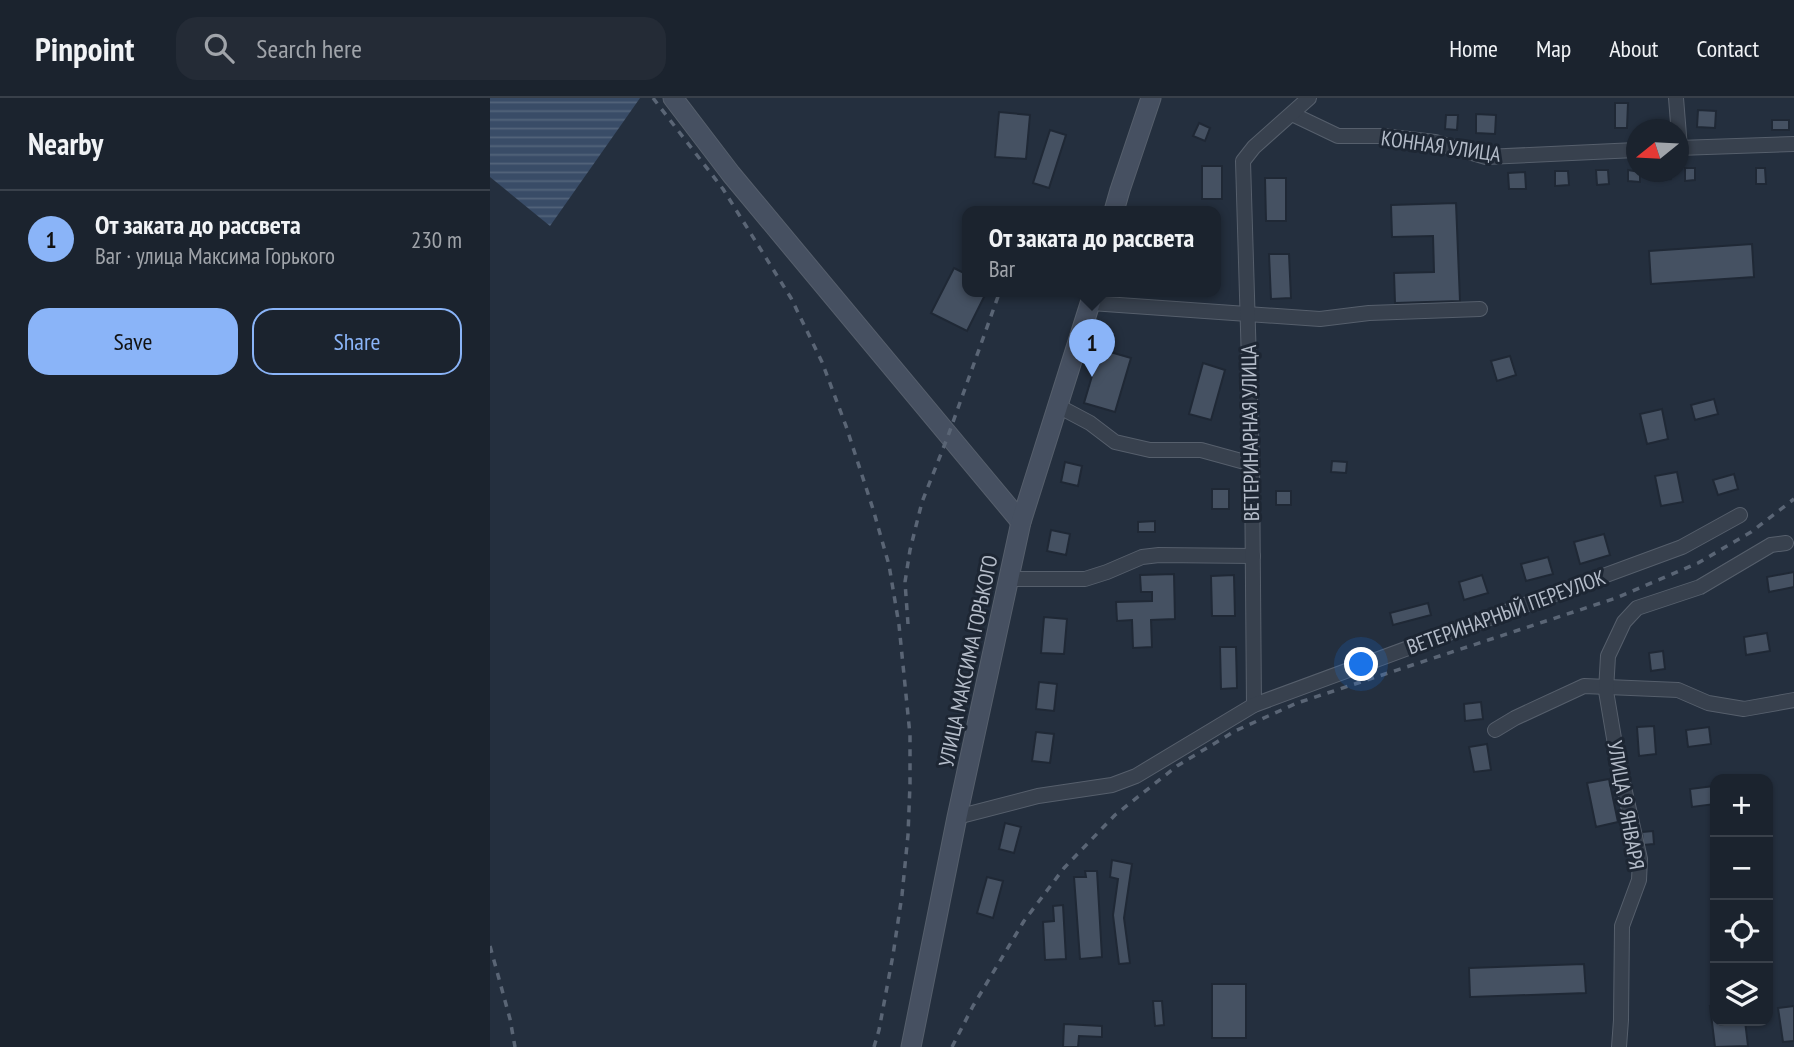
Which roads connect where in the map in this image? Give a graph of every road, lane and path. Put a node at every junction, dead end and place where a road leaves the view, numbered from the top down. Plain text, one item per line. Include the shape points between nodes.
1 (673, 98) edge
2 (1151, 98) edge
3 (1309, 98) edge
4 (1676, 98) edge
5 (1292, 114) junction
6 (1677, 119) edge
7 (1794, 144) edge
8 (1689, 148) edge
9 (1626, 150) edge
10 (1116, 206) edge
11 (1092, 297) edge
12 (1480, 309) dead end
13 (1247, 314) junction
14 (1058, 406) junction
15 (1252, 464) junction
16 (1740, 515) dead end
17 (1021, 522) junction
18 (1786, 543) dead end
19 (1253, 556) junction
20 (1009, 579) junction
21 (1606, 686) junction
22 (1794, 700) edge
23 (1254, 705) junction
24 (1495, 730) dead end
25 (957, 817) junction
26 (911, 1047) edge
27 (1619, 1047) edge

1 - 17 street
2 - 10 street
3 - 5 street
4 - 6 street
5 - 9 street, КОННАЯ УЛИЦА via 1338,136 1435,142 1486,157
5 - 13 street, ВЕТЕРИНАРНАЯ УЛИЦА via 1243,161
7 - 8 street
11 - 13 street
11 - 14 street, УЛИЦА МАКСИМА ГОРЬКОГО
12 - 13 street via 1320,319
13 - 15 street, ВЕТЕРИНАРНАЯ УЛИЦА
14 - 15 street via 1115,442 1150,450 1201,450
14 - 17 street, УЛИЦА МАКСИМА ГОРЬКОГО
15 - 19 street, ВЕТЕРИНАРНАЯ УЛИЦА
16 - 23 street, ВЕТЕРИНАРНЫЙ ПЕРЕУЛОК via 1682,547
17 - 20 street, УЛИЦА МАКСИМА ГОРЬКОГО
18 - 21 street, УЛИЦА 9 ЯНВАРЯ via 1771,545 1700,587 1637,608 1624,622 1608,656
19 - 20 street via 1159,555 1085,579
19 - 23 street, ВЕТЕРИНАРНАЯ УЛИЦА
20 - 25 street, УЛИЦА МАКСИМА ГОРЬКОГО
21 - 22 street via 1678,690 1708,703 1744,709
21 - 24 street via 1584,686
21 - 27 street, УЛИЦА 9 ЯНВАРЯ via 1640,859 1639,880 1622,926
23 - 25 street, ВЕТЕРИНАРНЫЙ ПЕРЕУЛОК via 1136,776
25 - 26 street, УЛИЦА МАКСИМА ГОРЬКОГО

